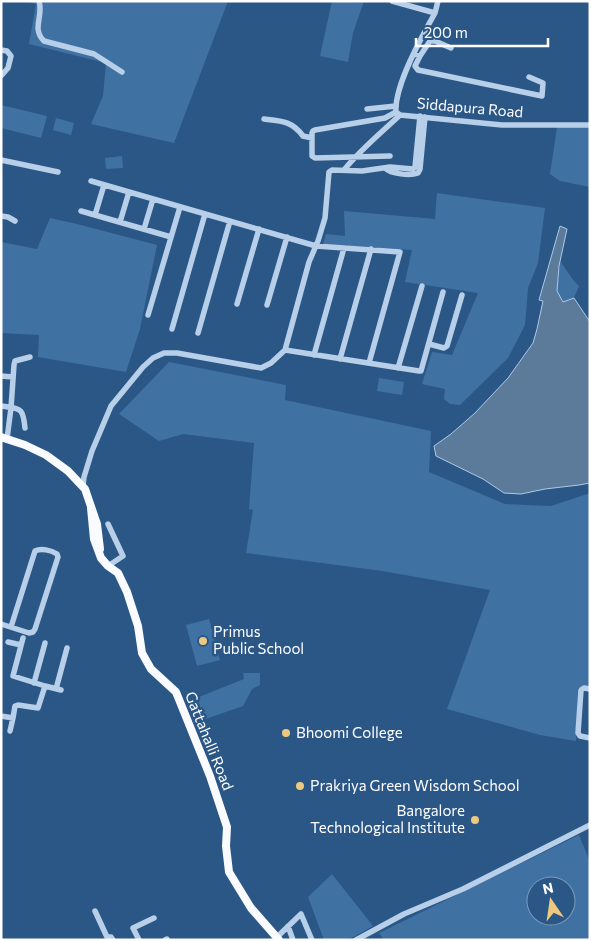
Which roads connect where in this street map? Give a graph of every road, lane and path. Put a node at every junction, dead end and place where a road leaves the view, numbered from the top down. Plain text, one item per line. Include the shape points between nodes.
1 (39, 1) edge
2 (392, 1) edge
3 (438, 1) edge
4 (434, 12) junction
5 (451, 48) dead end
6 (1, 50) edge
7 (417, 55) junction
8 (122, 72) dead end
9 (1, 76) edge
10 (529, 77) dead end
11 (367, 109) dead end
12 (397, 111) junction
13 (423, 116) junction
14 (264, 119) dead end
15 (590, 125) edge
16 (312, 138) junction
17 (355, 156) junction
18 (390, 156) dead end
19 (1, 160) edge
20 (344, 170) junction
21 (58, 172) dead end
22 (91, 181) dead end
23 (104, 185) junction
24 (129, 192) junction
25 (153, 199) junction
26 (180, 207) junction
27 (81, 211) dead end
28 (205, 214) junction
29 (95, 215) junction
30 (1, 216) edge
31 (15, 221) dead end
32 (230, 221) junction
33 (120, 222) junction
34 (144, 229) junction
35 (259, 229) junction
36 (171, 236) junction
37 (287, 237) junction
38 (316, 246) junction
39 (344, 248) junction
40 (371, 249) junction
41 (422, 286) dead end
42 (443, 292) dead end
43 (462, 295) dead end
44 (237, 304) dead end
45 (267, 305) dead end
46 (148, 315) dead end
47 (172, 329) dead end
48 (198, 333) dead end
49 (429, 344) junction
50 (284, 350) junction
51 (314, 355) junction
52 (30, 358) dead end
53 (340, 359) junction
54 (369, 363) junction
55 (398, 368) junction
56 (1, 376) edge
57 (13, 377) junction
58 (1, 406) edge
59 (11, 408) junction
60 (25, 428) dead end
61 (4, 438) edge
62 (83, 486) junction
63 (108, 524) dead end
64 (108, 566) junction
65 (1, 624) edge
66 (11, 627) junction
67 (23, 638) dead end
68 (8, 642) dead end
69 (45, 644) dead end
70 (21, 646) junction
71 (66, 648) dead end
72 (34, 682) junction
73 (44, 686) junction
74 (590, 689) edge
75 (1, 716) edge
76 (13, 718) junction
77 (10, 731) dead end
78 (590, 738) edge
79 (590, 825) edge
80 (95, 910) dead end
81 (154, 918) dead end
82 (288, 926) junction
83 (278, 938) edge
84 (108, 939) edge
85 (138, 940) edge
86 (294, 940) edge
87 (312, 940) edge
88 (356, 940) edge

1 - 8 street via 38,29 42,39 94,54
2 - 4 street
3 - 4 street, Siddapura Road
4 - 7 street, Siddapura Road
5 - 7 street via 430,41
6 - 9 street via 11,56 8,68
7 - 10 street via 418,70 542,96 543,82
7 - 12 street, Siddapura Road via 402,80
11 - 12 street
12 - 13 street, Siddapura Road
12 - 16 street via 385,118 312,131
12 - 17 street
13 - 15 street, Siddapura Road via 502,125
13 - 20 street via 416,167
14 - 16 street via 290,123 303,136
16 - 17 street via 312,156 315,158
17 - 18 street
17 - 20 street
19 - 21 street
20 - 38 street via 329,172 325,218
22 - 23 street
23 - 24 street
23 - 29 street
24 - 25 street
24 - 33 street
25 - 26 street
25 - 34 street
26 - 28 street
26 - 36 street
27 - 29 street
28 - 32 street
28 - 47 street
29 - 33 street
30 - 31 street
32 - 35 street
32 - 48 street
33 - 34 street
34 - 36 street
35 - 37 street
35 - 44 street
36 - 46 street
37 - 38 street
37 - 45 street
38 - 39 street
38 - 50 street
39 - 40 street
39 - 51 street
40 - 53 street
40 - 54 street via 401,253
41 - 55 street
42 - 49 street
43 - 49 street via 447,346
49 - 55 street via 421,371
50 - 51 street
50 - 62 street via 261,368 177,353 164,353 153,358 111,406 92,451
51 - 53 street
52 - 57 street via 15,361
53 - 54 street
54 - 55 street
56 - 57 street
57 - 59 street
58 - 59 street
59 - 60 street via 22,413
59 - 61 street
61 - 62 main road via 46,455
62 - 64 main road, Gattahalli Road via 97,524 101,558
63 - 64 street via 123,556
64 - 83 main road, Gattahalli Road via 118,573 127,592 138,626 142,653 152,669 176,692 210,776 227,827 229,872 251,908
65 - 66 street
66 - 66 street via 30,633 35,629 58,557 52,551 35,550
67 - 70 street
68 - 70 street
69 - 72 street
70 - 72 street via 13,676
71 - 73 street via 58,690
72 - 73 street
73 - 76 street via 38,708 16,705
74 - 78 street via 580,690 578,733
75 - 76 street
76 - 77 street
79 - 88 street
80 - 84 street
81 - 85 street via 133,928
82 - 83 street
82 - 86 street
82 - 87 street via 301,914

